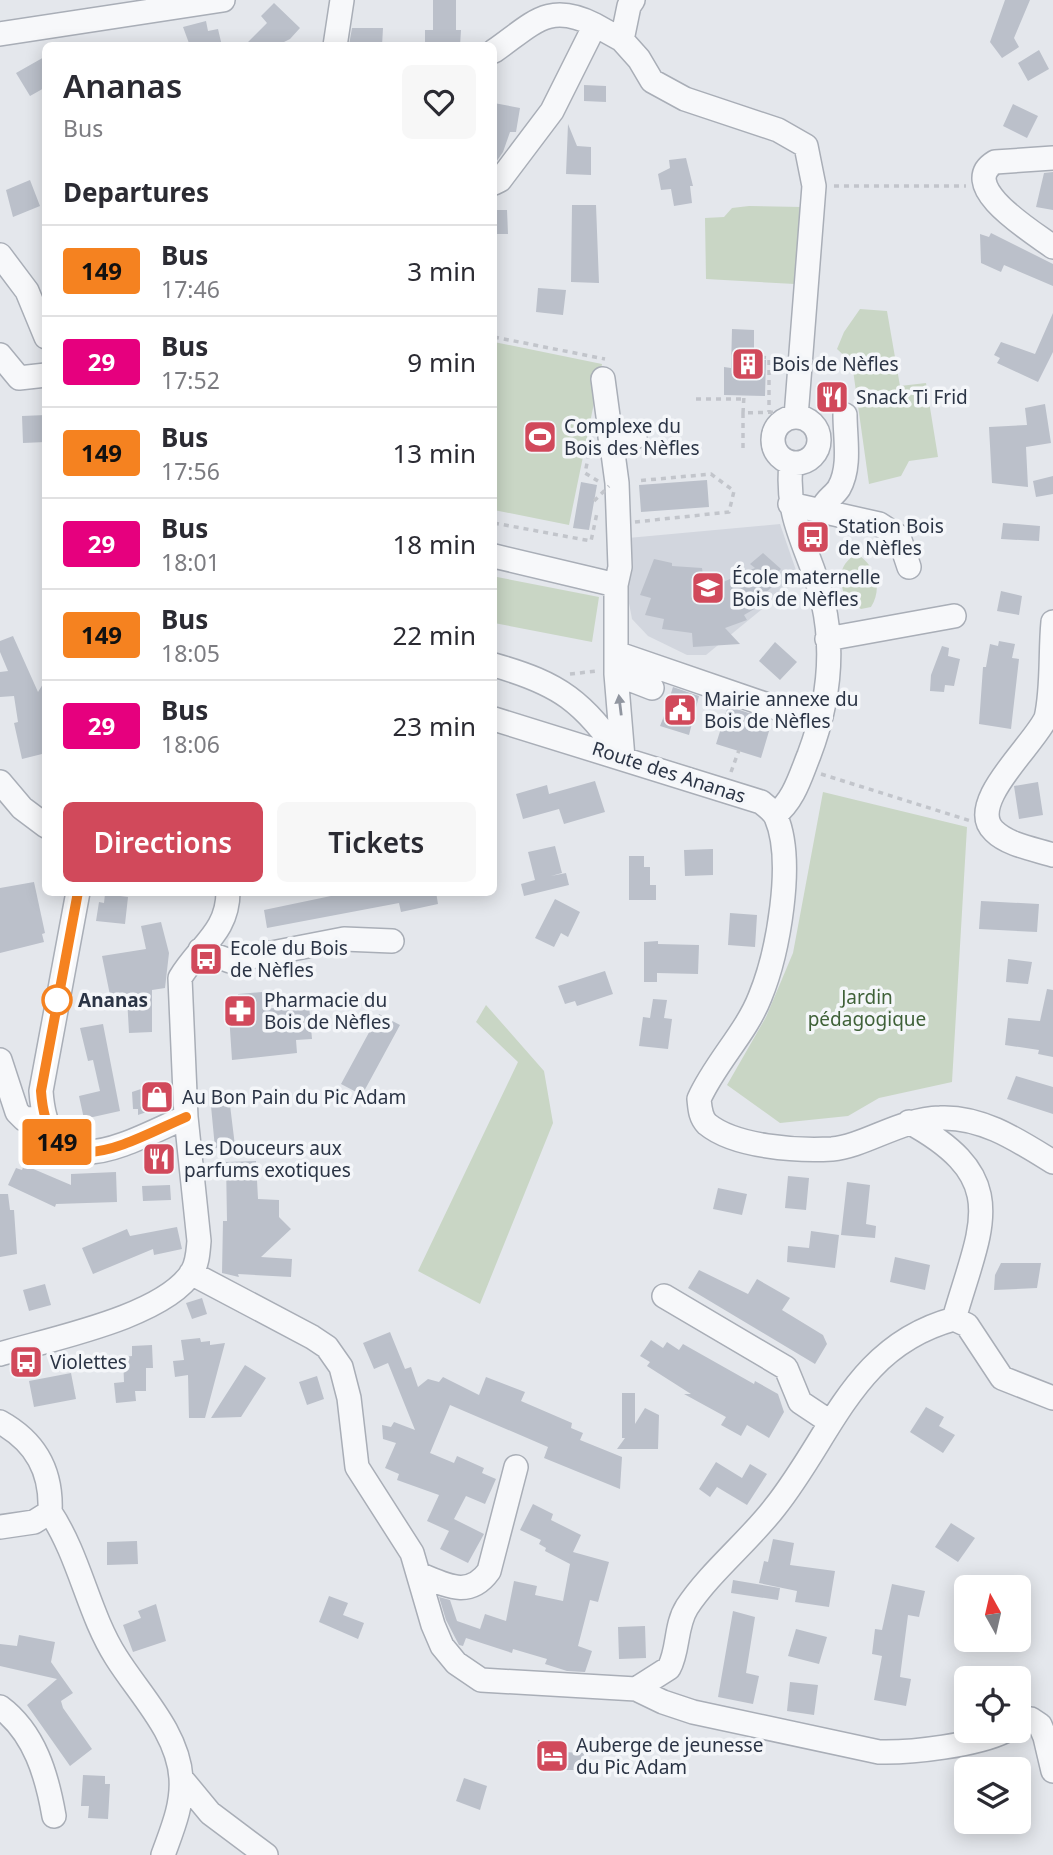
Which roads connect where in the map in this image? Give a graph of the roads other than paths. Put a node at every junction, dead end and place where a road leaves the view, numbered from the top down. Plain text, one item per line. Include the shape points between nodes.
1 (223, 0) edge
2 (342, 0) edge
3 (633, 0) edge
4 (596, 25) junction
5 (0, 34) edge
6 (622, 40) junction
7 (336, 42) edge
8 (497, 49) edge
9 (1053, 158) edge
10 (497, 182) edge
11 (1053, 247) edge
12 (0, 255) edge
13 (42, 328) edge
14 (0, 355) edge
15 (42, 375) edge
16 (603, 379) road end
17 (787, 415) junction
18 (845, 415) dead end
19 (601, 435) junction
20 (635, 437) dead end
21 (791, 463) junction
22 (790, 504) junction
23 (822, 509) junction
24 (497, 557) edge
25 (909, 567) dead end
26 (616, 585) junction
27 (954, 617) dead end
28 (1053, 622) edge
29 (827, 639) junction
30 (616, 665) junction
31 (497, 666) edge
32 (652, 688) dead end
33 (497, 720) edge
34 (820, 723) junction
35 (623, 758) junction
36 (0, 782) edge
37 (775, 815) junction
38 (42, 823) edge
39 (1053, 855) edge
40 (77, 896) edge
41 (227, 896) edge
42 (392, 942) dead end
43 (200, 950) junction
44 (0, 1060) edge
45 (186, 1117) junction
46 (43, 1118) junction
47 (909, 1122) junction
48 (1053, 1163) edge
49 (191, 1273) junction
50 (664, 1297) dead end
51 (954, 1319) junction
52 (0, 1354) edge
53 (1053, 1398) edge
54 (0, 1422) edge
55 (830, 1422) junction
56 (516, 1467) dead end
57 (50, 1512) junction
58 (0, 1527) edge
59 (419, 1574) junction
60 (636, 1689) junction
61 (0, 1707) edge
62 (1031, 1719) edge
63 (958, 1743) edge
64 (1053, 1771) edge
65 (181, 1779) junction
66 (54, 1816) dead end
67 (163, 1855) edge
68 (266, 1855) edge

1 - 5 street
2 - 7 street
3 - 6 street
4 - 6 street
4 - 8 street via 575,15 549,14
4 - 10 street via 552,111
6 - 17 street via 652,81 685,99 778,130 806,146 814,186
9 - 11 street via 995,162 986,170 985,186 1003,210
12 - 13 street via 27,292
14 - 15 street via 19,378
16 - 19 street
17 - 21 street via 773,438 778,454
17 - 21 street via 811,422 819,445 812,457
18 - 23 street via 846,472
19 - 20 street
19 - 26 street via 618,524
21 - 22 street
22 - 23 street
22 - 29 street via 822,602
23 - 25 street via 879,524 899,537
24 - 26 street
26 - 30 street
27 - 29 street
28 - 39 street via 1047,716 990,797 986,817 995,832 1008,840
29 - 34 street via 829,687
30 - 32 street
30 - 34 street
35 -> 30 street
31 - 35 street via 533,676 566,693 600,726
33 - 35 street, Route des Ananas
34 - 37 street via 795,790
35 - 37 street, Route des Ananas via 761,802
36 - 38 street
37 - 47 street via 783,841 783,879 771,960 760,999 699,1099 700,1113 706,1123 754,1144 834,1149
40 - 46 street via 49,1038 41,1091
41 - 43 street via 223,923
42 - 43 street via 344,939 230,961
43 - 45 street via 180,978
44 - 46 street via 17,1112 24,1119
45 - 46 street via 110,1150 87,1152 58,1143
45 - 49 street via 199,1241
47 - 48 street via 969,1121 1018,1139
47 - 51 street via 951,1150 973,1175 981,1193 982,1221
49 - 52 street via 136,1314
49 - 59 street via 327,1347 346,1382 357,1467 400,1532
50 - 55 street via 786,1368 800,1402
51 - 53 street via 967,1325 1002,1378
51 - 55 street via 901,1340 870,1367
54 - 57 street via 18,1432 37,1453 49,1476
55 - 60 street via 781,1500 686,1609 669,1668
56 - 59 street via 489,1571 481,1581 472,1588 456,1589
57 - 58 street via 34,1522
57 - 65 street via 71,1548 114,1655 167,1732
59 - 60 street via 442,1646 481,1680
60 - 63 street via 694,1712 879,1752 903,1753
61 - 66 street via 41,1760
62 - 64 street via 1040,1725
65 - 67 street via 178,1814
65 - 68 street via 210,1813

